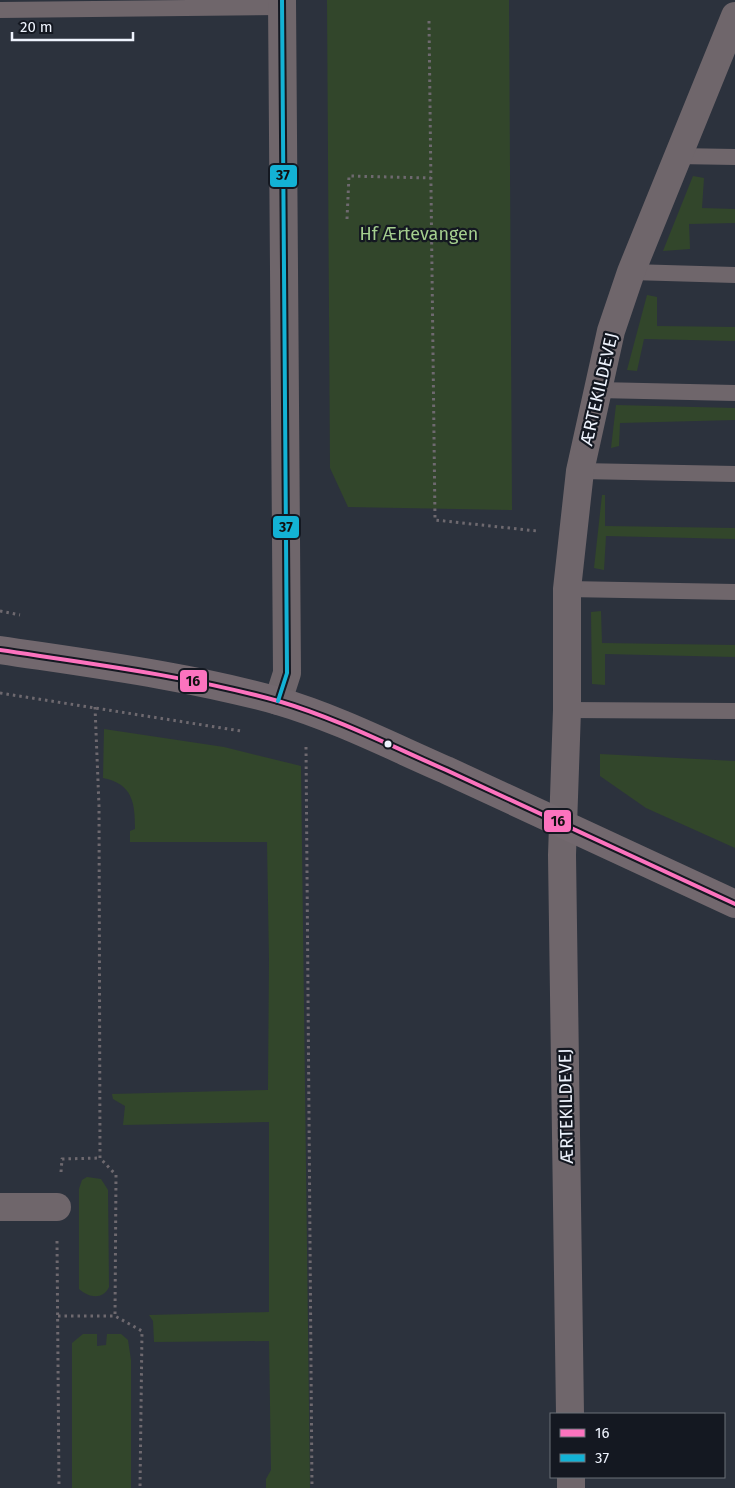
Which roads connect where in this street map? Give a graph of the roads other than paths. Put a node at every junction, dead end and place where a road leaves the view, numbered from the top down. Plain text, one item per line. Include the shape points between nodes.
1 (282, 3) edge
2 (0, 10) edge
3 (733, 27) edge
4 (677, 156) junction
5 (735, 157) edge
6 (631, 272) junction
7 (735, 275) edge
8 (598, 390) junction
9 (735, 393) edge
10 (580, 471) junction
11 (735, 474) edge
12 (567, 588) junction
13 (735, 592) edge
14 (0, 650) edge
15 (278, 701) junction
16 (567, 710) junction
17 (735, 711) edge
18 (562, 823) junction
19 (735, 904) edge
20 (0, 1207) edge
21 (57, 1207) dead end
22 (570, 1413) edge

1 - 2 lane
1 - 15 street via 287,673
3 - 4 street, ÆRTEKILDEVEJ
4 - 5 lane
4 - 6 street, ÆRTEKILDEVEJ
6 - 7 lane
6 - 8 street, ÆRTEKILDEVEJ via 611,331
8 - 9 lane
8 - 10 street, ÆRTEKILDEVEJ
10 - 11 lane
10 - 12 street, ÆRTEKILDEVEJ
12 - 13 lane
12 - 16 street, ÆRTEKILDEVEJ
14 - 15 street via 208,685
15 - 18 street via 357,730
16 - 17 lane
16 - 18 street, ÆRTEKILDEVEJ
18 - 19 street
18 - 22 street, ÆRTEKILDEVEJ
20 - 21 street

